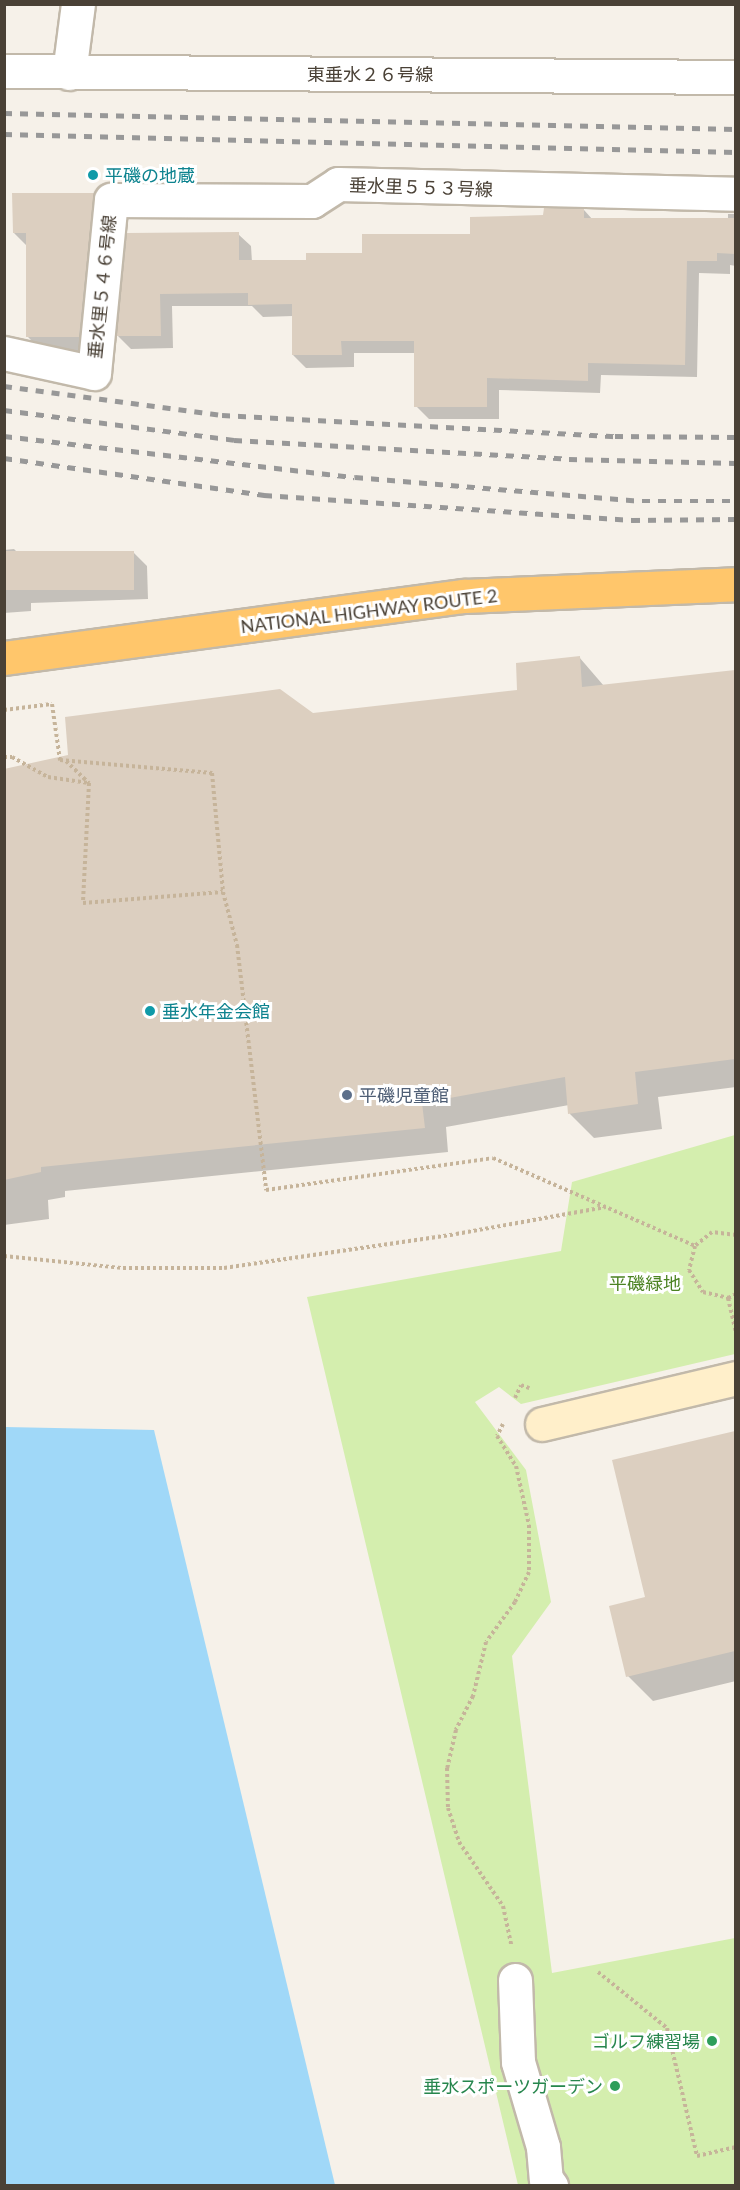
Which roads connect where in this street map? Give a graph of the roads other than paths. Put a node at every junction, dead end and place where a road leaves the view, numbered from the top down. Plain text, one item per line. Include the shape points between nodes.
1 (78, 4) edge
2 (4, 71) edge
3 (69, 74) junction
4 (735, 76) edge
5 (735, 194) edge
6 (111, 200) joint
7 (4, 353) edge
8 (735, 585) edge
9 (4, 658) edge
10 (735, 1378) edge
11 (542, 1424) dead end
12 (514, 1980) road end
13 (551, 2186) edge

1 - 3 street
2 - 3 street, 東垂水２６号線
3 - 4 street, 東垂水２６号線
5 - 6 street, 垂水里５５３号線 via 338,184 312,201
6 - 7 street, 垂水里５４６号線 via 94,373
8 - 9 highway, NATIONAL HIGHWAY ROUTE 2 via 464,596
10 - 11 street
12 - 13 street via 518,2062 543,2147 546,2180

